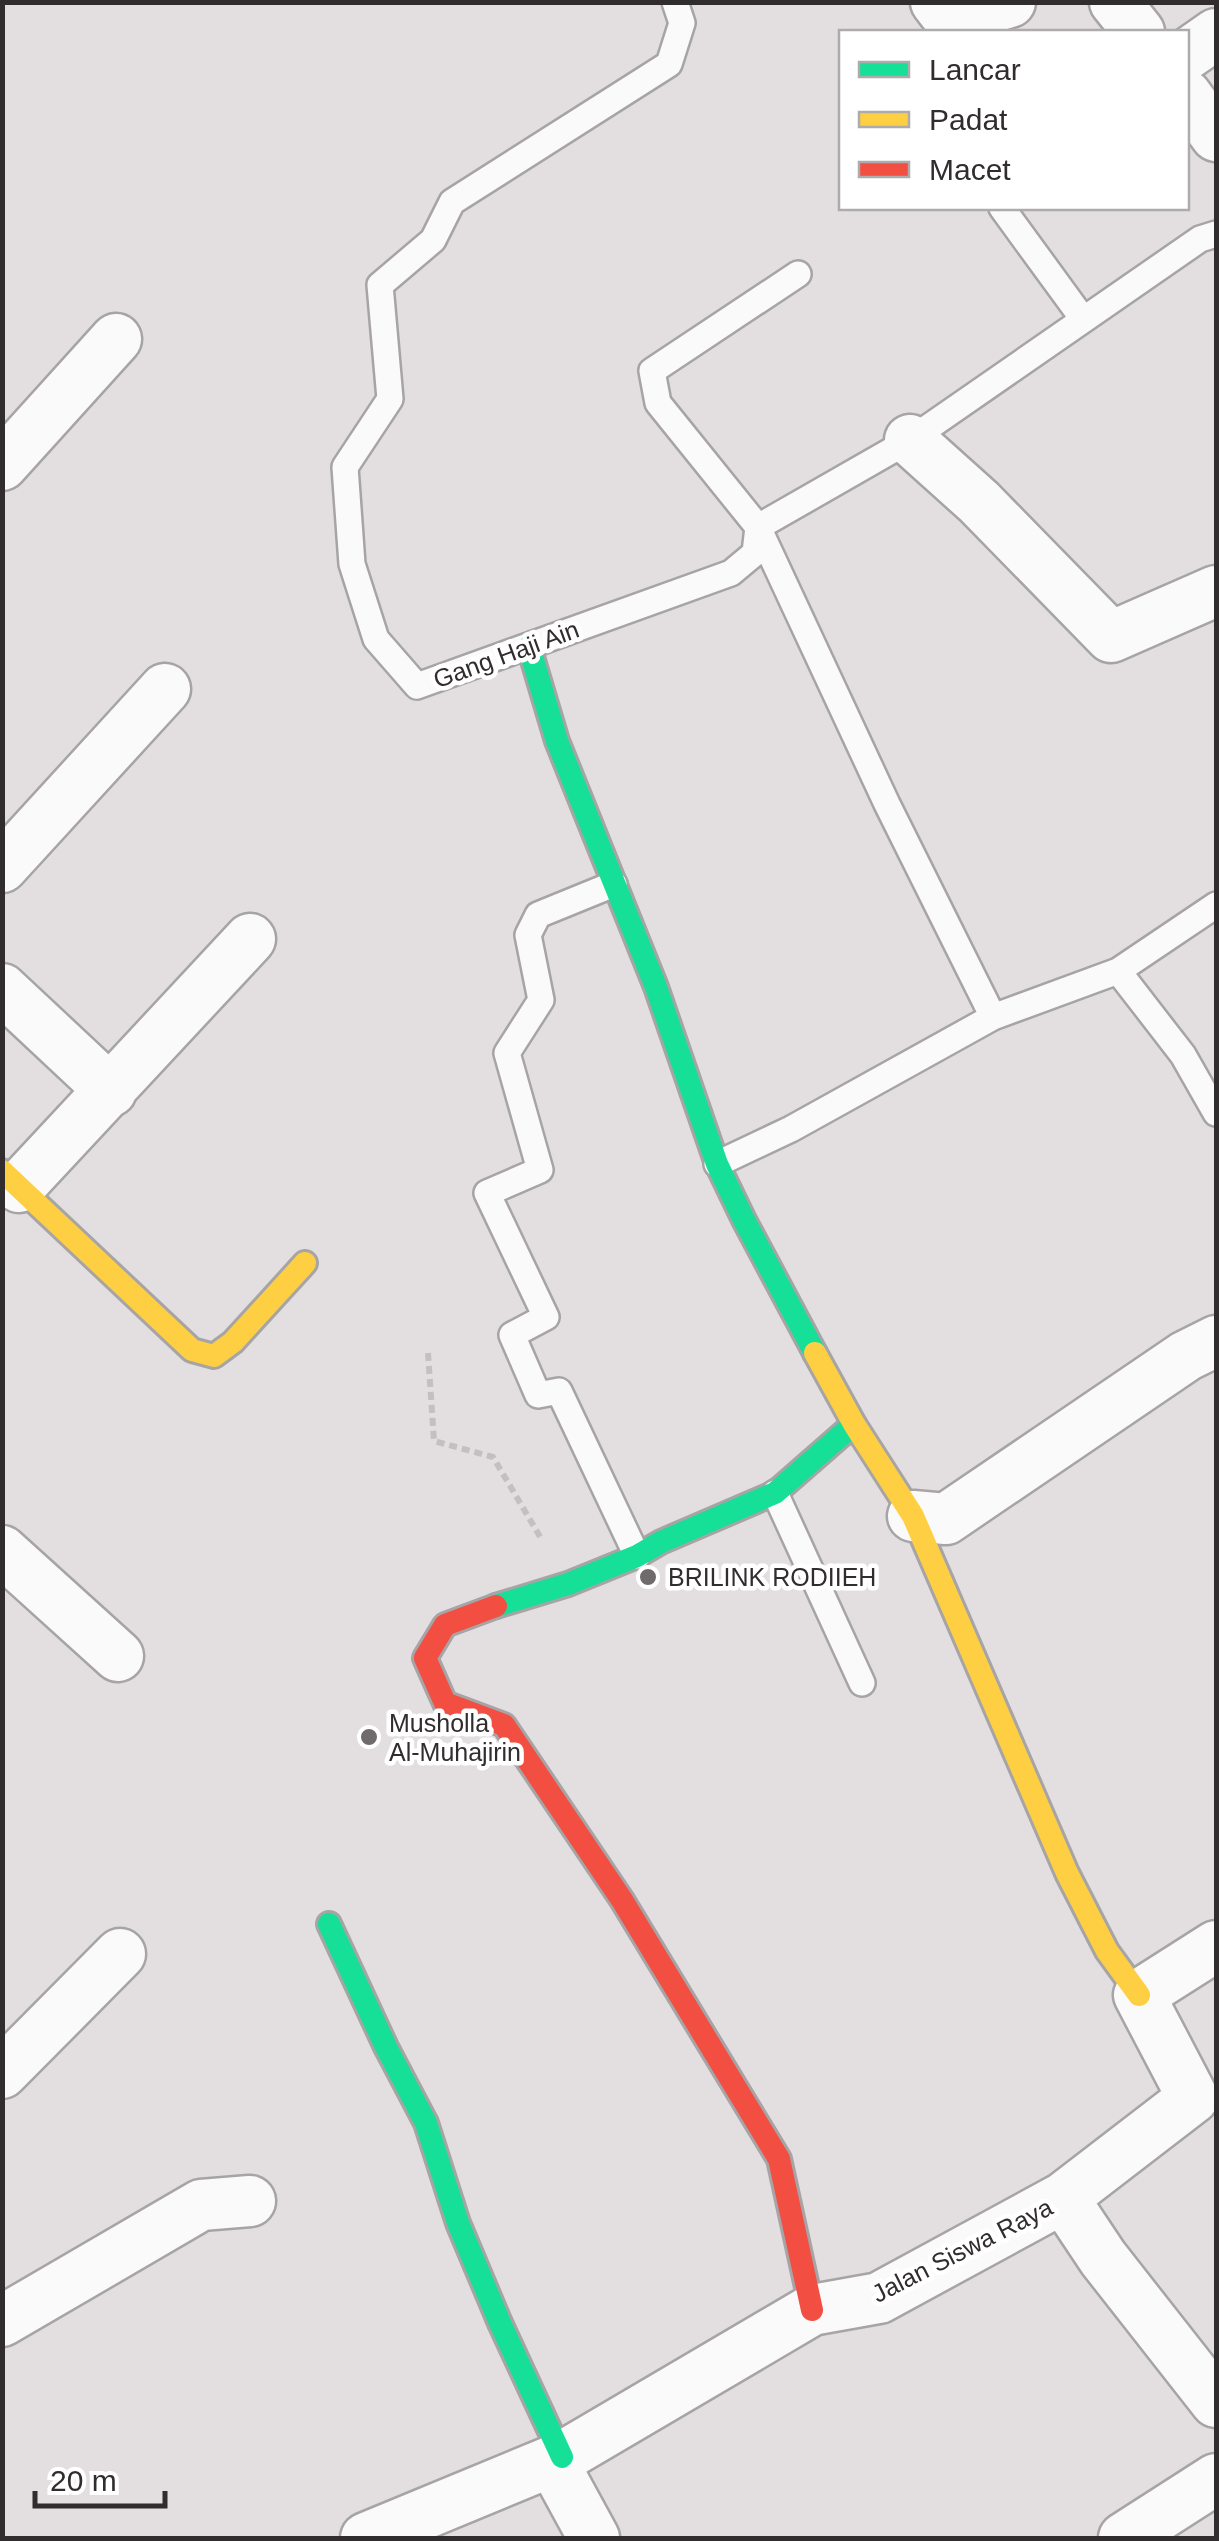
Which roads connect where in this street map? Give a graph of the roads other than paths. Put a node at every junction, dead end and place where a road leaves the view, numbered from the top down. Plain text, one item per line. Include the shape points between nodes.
1 (675, 2) edge
2 (1010, 2) edge
3 (1115, 2) edge
4 (935, 16) edge
5 (1137, 30) edge
6 (1216, 34) edge
7 (1189, 54) edge
8 (1189, 99) edge
9 (1216, 136) edge
10 (1003, 210) edge
11 (1216, 234) edge
12 (798, 274) dead end
13 (1083, 319) junction
14 (116, 339) dead end
15 (910, 440) junction
16 (2, 465) edge
17 (758, 527) junction
18 (1216, 590) edge
19 (528, 646) junction
20 (164, 689) dead end
21 (2, 867) edge
22 (614, 884) junction
23 (1216, 904) edge
24 (250, 939) dead end
25 (1118, 971) junction
26 (2, 989) edge
27 (993, 1017) junction
28 (111, 1091) junction
29 (1216, 1113) edge
30 (717, 1164) junction
31 (11, 1179) edge
32 (305, 1263) dead end
33 (1216, 1342) edge
34 (854, 1424) junction
35 (775, 1492) junction
36 (914, 1516) junction
37 (2, 1551) edge
38 (637, 1556) junction
39 (118, 1656) dead end
40 (862, 1683) dead end
41 (329, 1924) dead end
42 (1216, 1946) edge
43 (120, 1954) dead end
44 (1138, 1995) junction
45 (2, 2072) edge
46 (1063, 2198) junction
47 (250, 2201) dead end
48 (812, 2310) junction
49 (2, 2321) edge
50 (1216, 2402) edge
51 (557, 2459) junction
52 (1216, 2479) edge
53 (366, 2538) edge
54 (594, 2538) edge
55 (1124, 2538) edge

1 - 19 lane, Gang Haji Ain via 682,23 669,64 452,202 433,240 380,285 390,399 345,467 352,564 376,639 417,686
2 - 4 street via 959,18
3 - 5 street
6 - 7 street
8 - 9 street
10 - 13 lane
11 - 13 lane
12 - 17 lane via 652,371 658,403
13 - 15 lane
14 - 16 street
15 - 17 lane
15 - 18 street via 1110,637
17 - 19 lane, Gang Haji Ain via 755,552 731,573
17 - 27 lane
19 - 22 street via 556,741
20 - 21 street
22 - 30 street
22 - 38 lane via 538,915 528,935 541,1000 507,1054 540,1170 487,1193 546,1317 512,1335 538,1396 559,1391
23 - 25 lane
24 - 28 street
25 - 27 lane
25 - 29 lane via 1183,1054
26 - 28 street
27 - 30 lane
28 - 31 street
30 - 34 street
31 - 32 street via 192,1350 214,1356 233,1342
33 - 36 street via 946,1520
34 - 35 street
34 - 36 street
35 - 38 street
35 - 40 lane
36 - 44 street via 1067,1873 1107,1952
37 - 39 street
38 - 48 street via 445,1625 426,1658 445,1703 504,1725 622,1900 779,2159
41 - 51 street via 426,2123 458,2223
42 - 44 street
43 - 45 street
44 - 46 street, Jalan Siswa Raya via 1193,2098
46 - 48 street, Jalan Siswa Raya via 879,2298
46 - 50 street
47 - 49 street via 201,2205
48 - 51 street, Jalan Siswa Raya
51 - 53 street, Jalan Siswa Raya
51 - 54 street
52 - 55 street

